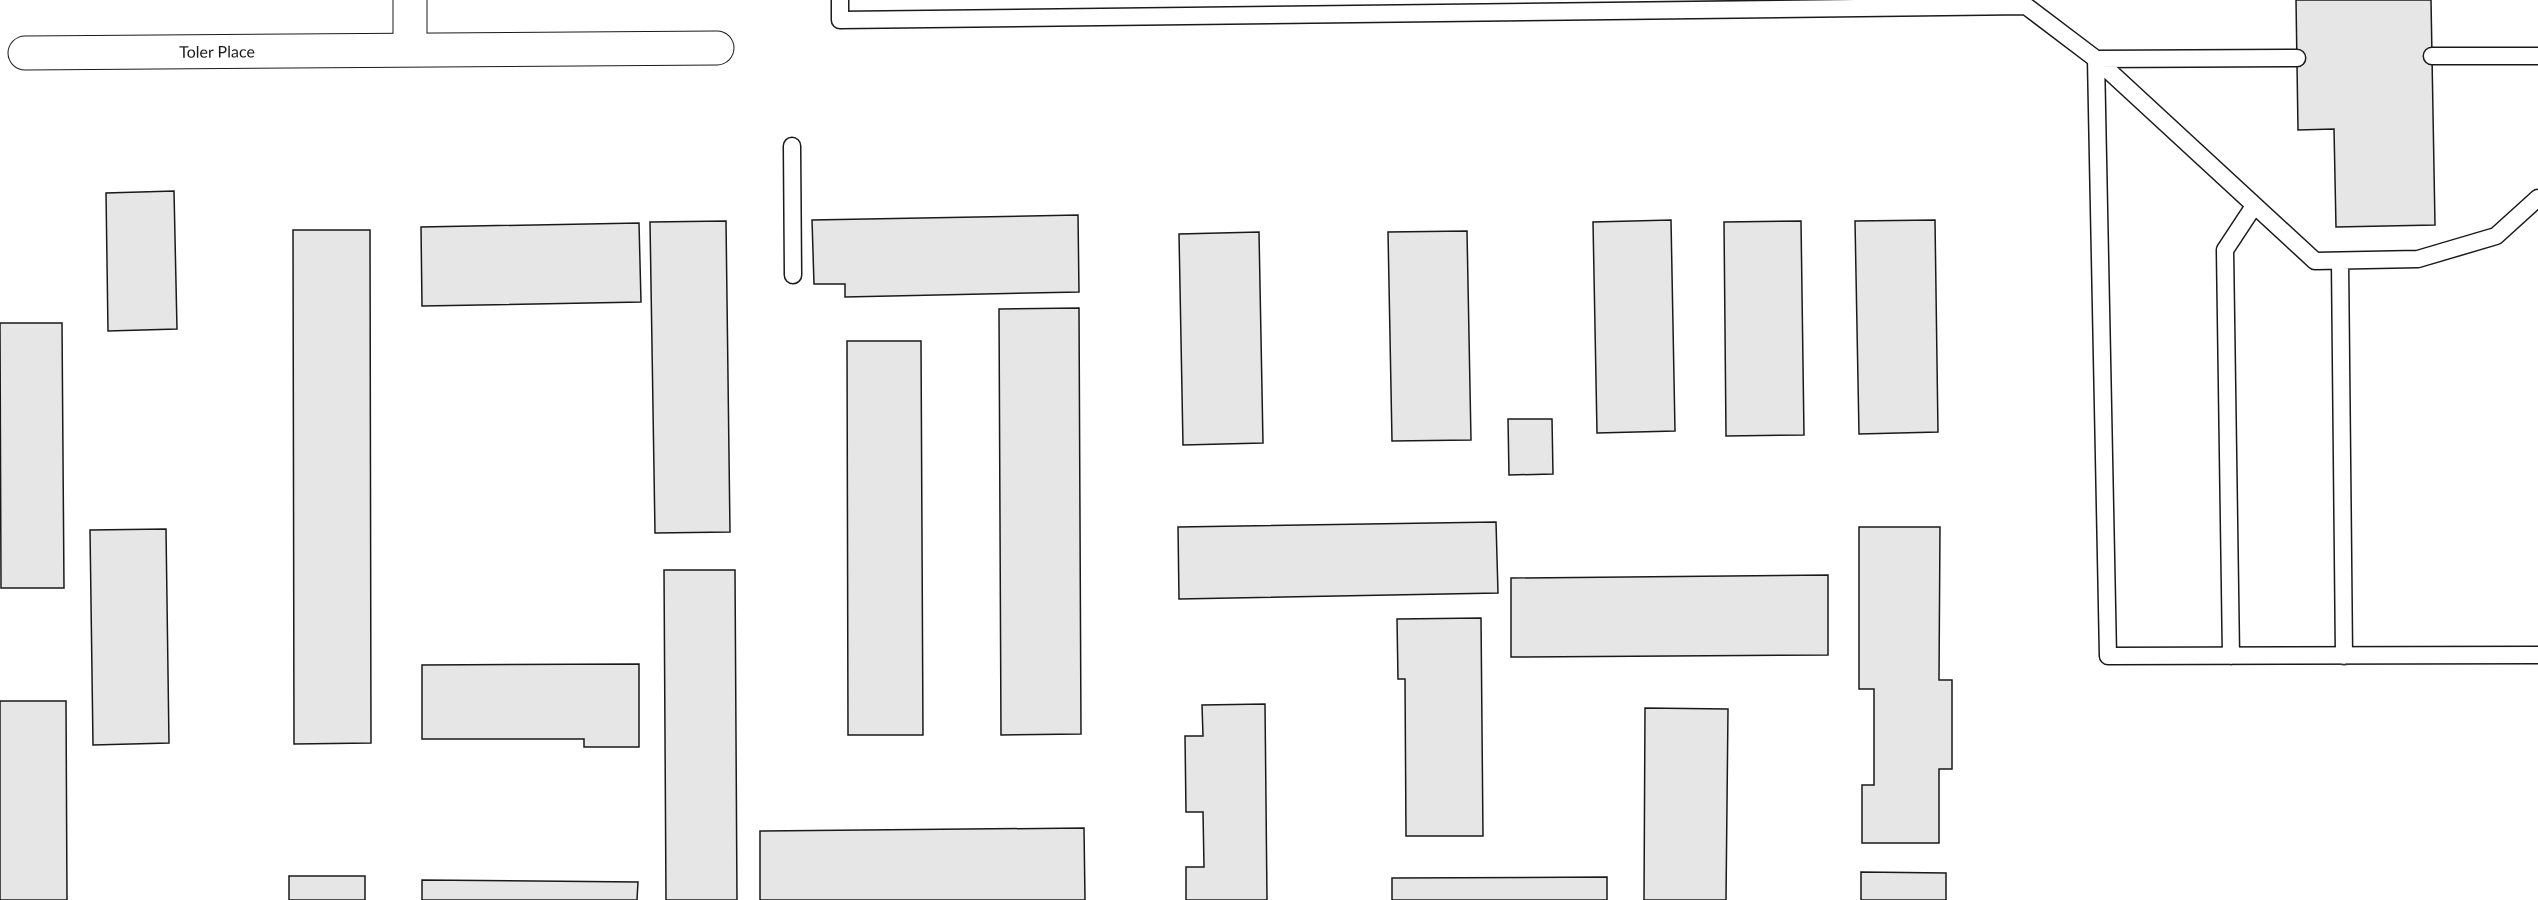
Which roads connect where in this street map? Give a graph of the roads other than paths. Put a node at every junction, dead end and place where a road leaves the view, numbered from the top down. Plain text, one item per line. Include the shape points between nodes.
1 (410, 0) edge
2 (840, 0) edge
3 (1533, 6) edge
4 (717, 48) dead end
5 (410, 50) junction
6 (25, 53) dead end
7 (2432, 56) dead end
8 (2538, 56) edge
9 (2297, 58) dead end
10 (2096, 59) junction
11 (792, 146) dead end
12 (2538, 198) edge
13 (2254, 206) junction
14 (2340, 261) junction
15 (793, 275) dead end
16 (2538, 655) edge
17 (2231, 656) junction
18 (2344, 656) junction

1 - 5 street
2 - 3 lane via 840,20
3 - 10 lane via 2025,6
4 - 5 street, Toler Place
5 - 6 street, Toler Place
7 - 8 lane
9 - 10 lane
10 - 13 lane
10 - 17 lane via 2108,656
11 - 15 lane
12 - 14 lane via 2496,236 2418,259
13 - 14 lane via 2315,261
13 - 17 lane via 2225,250
14 - 18 lane
16 - 18 lane
17 - 18 lane

